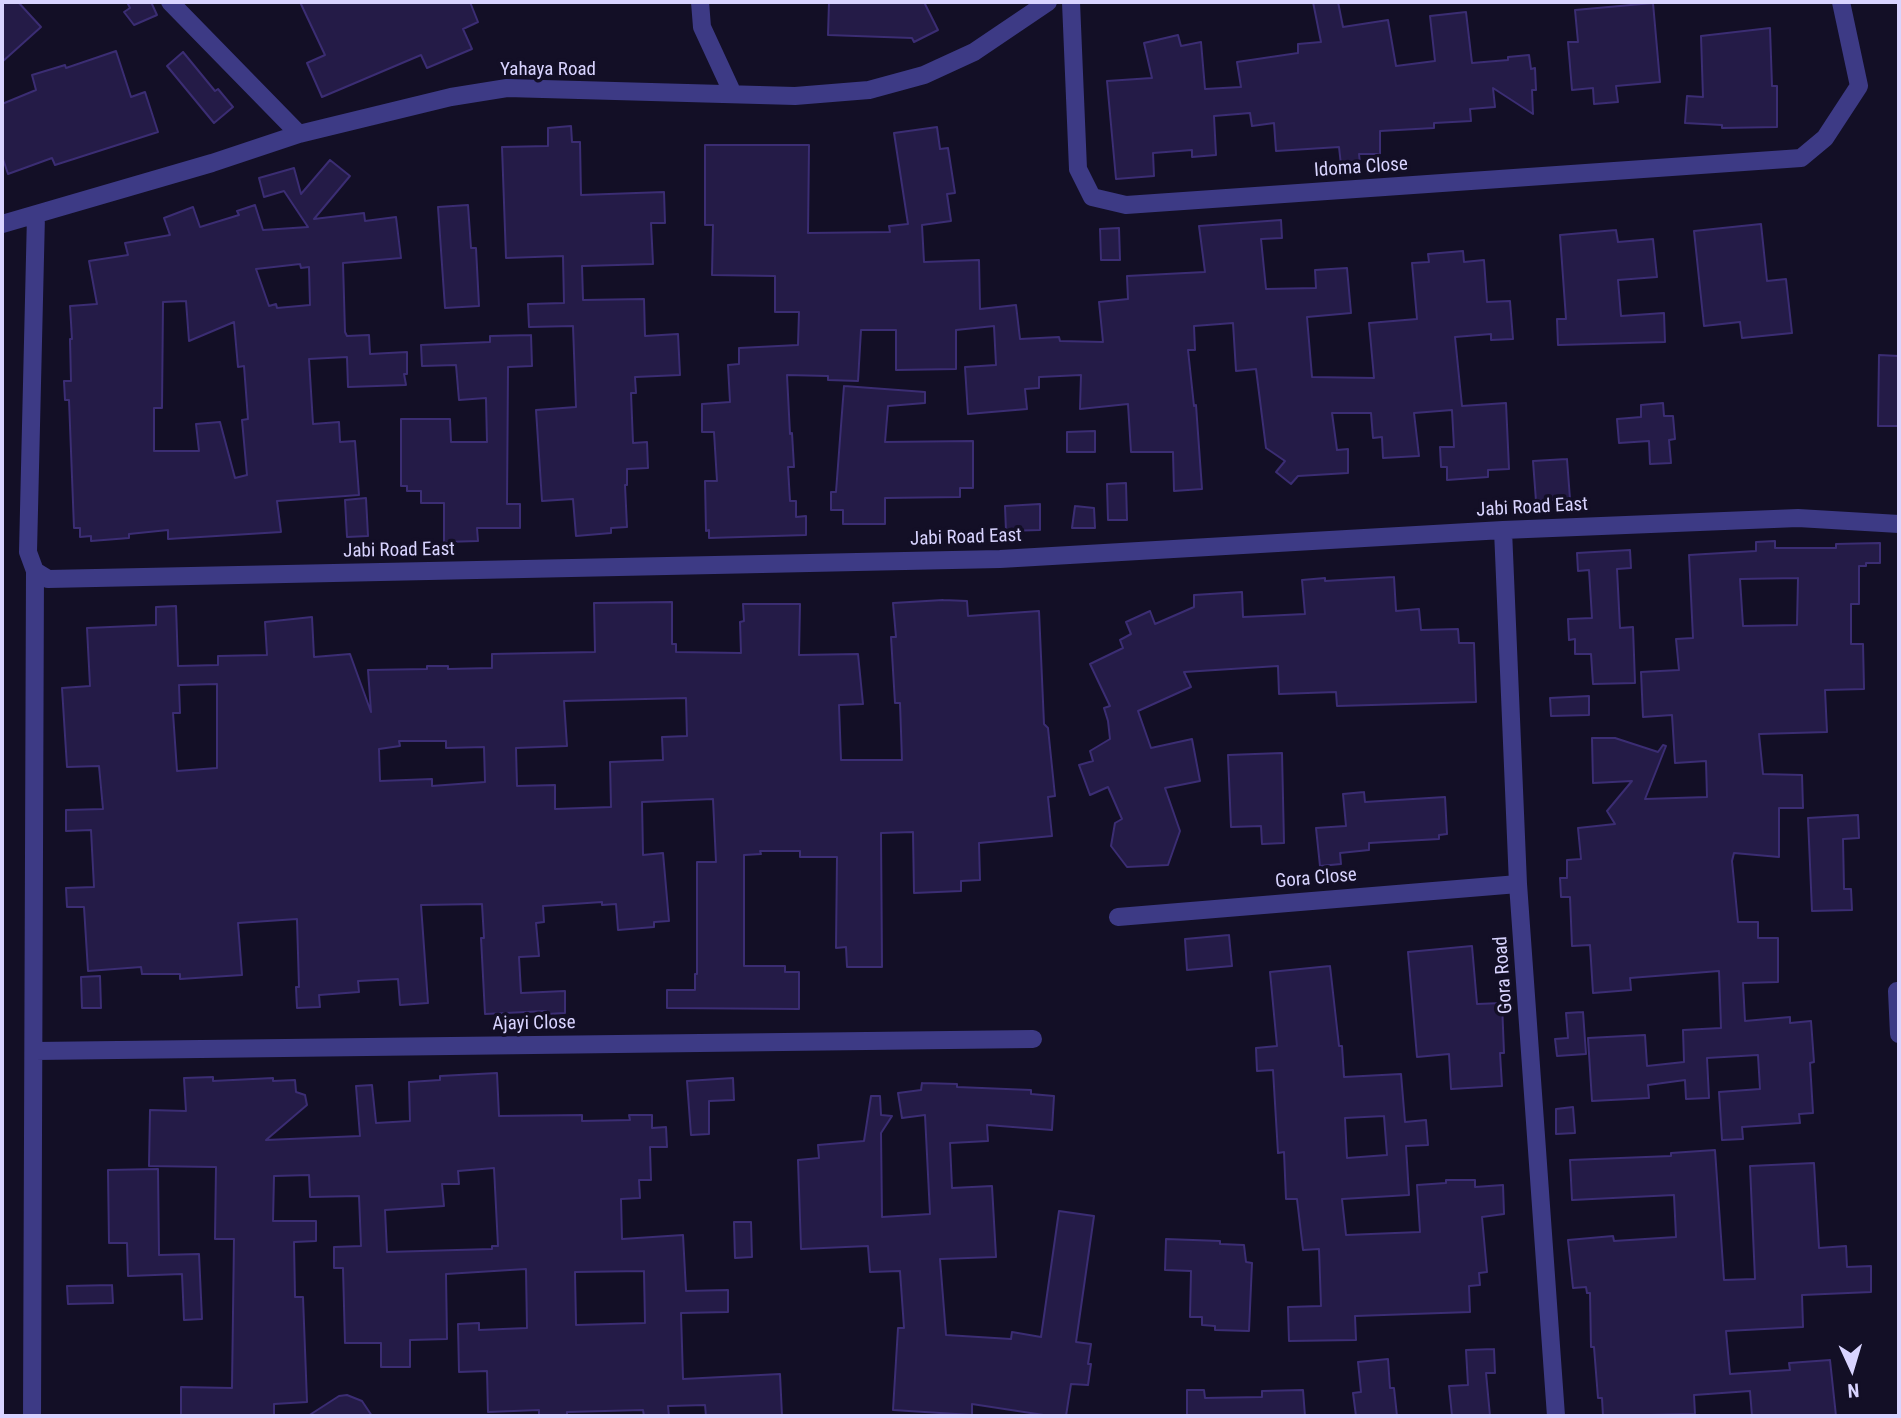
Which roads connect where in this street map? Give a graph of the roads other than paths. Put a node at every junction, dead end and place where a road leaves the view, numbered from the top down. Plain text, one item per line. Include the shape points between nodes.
1 (170, 2) edge
2 (701, 2) edge
3 (1048, 2) edge
4 (1071, 2) edge
5 (1841, 2) edge
6 (733, 94) junction
7 (299, 134) junction
8 (36, 215) junction
9 (2, 224) edge
10 (1899, 524) edge
11 (1503, 530) junction
12 (35, 571) junction
13 (1518, 884) junction
14 (1118, 916) dead end
15 (1897, 991) dead end
16 (1899, 1034) edge
17 (1033, 1039) dead end
18 (35, 1051) junction
19 (32, 1416) edge
20 (1556, 1416) edge

1 - 7 street
2 - 6 street via 702,27
3 - 6 street, Yahaya Road via 974,52 924,75 869,90 795,96
4 - 5 street, Idoma Close via 1079,169 1092,197 1126,205 1801,158 1825,138 1859,86
6 - 7 street, Yahaya Road via 507,88
7 - 8 street, Yahaya Road
8 - 9 street, Yahaya Road
8 - 12 street via 28,552
10 - 11 street, Jabi Road East via 1798,518
11 - 12 street, Jabi Road East via 1000,559 48,579
11 - 13 street, Gora Road
12 - 18 street
13 - 14 street, Gora Close
13 - 20 street, Gora Road
15 - 16 street
17 - 18 street, Ajayi Close
18 - 19 street

